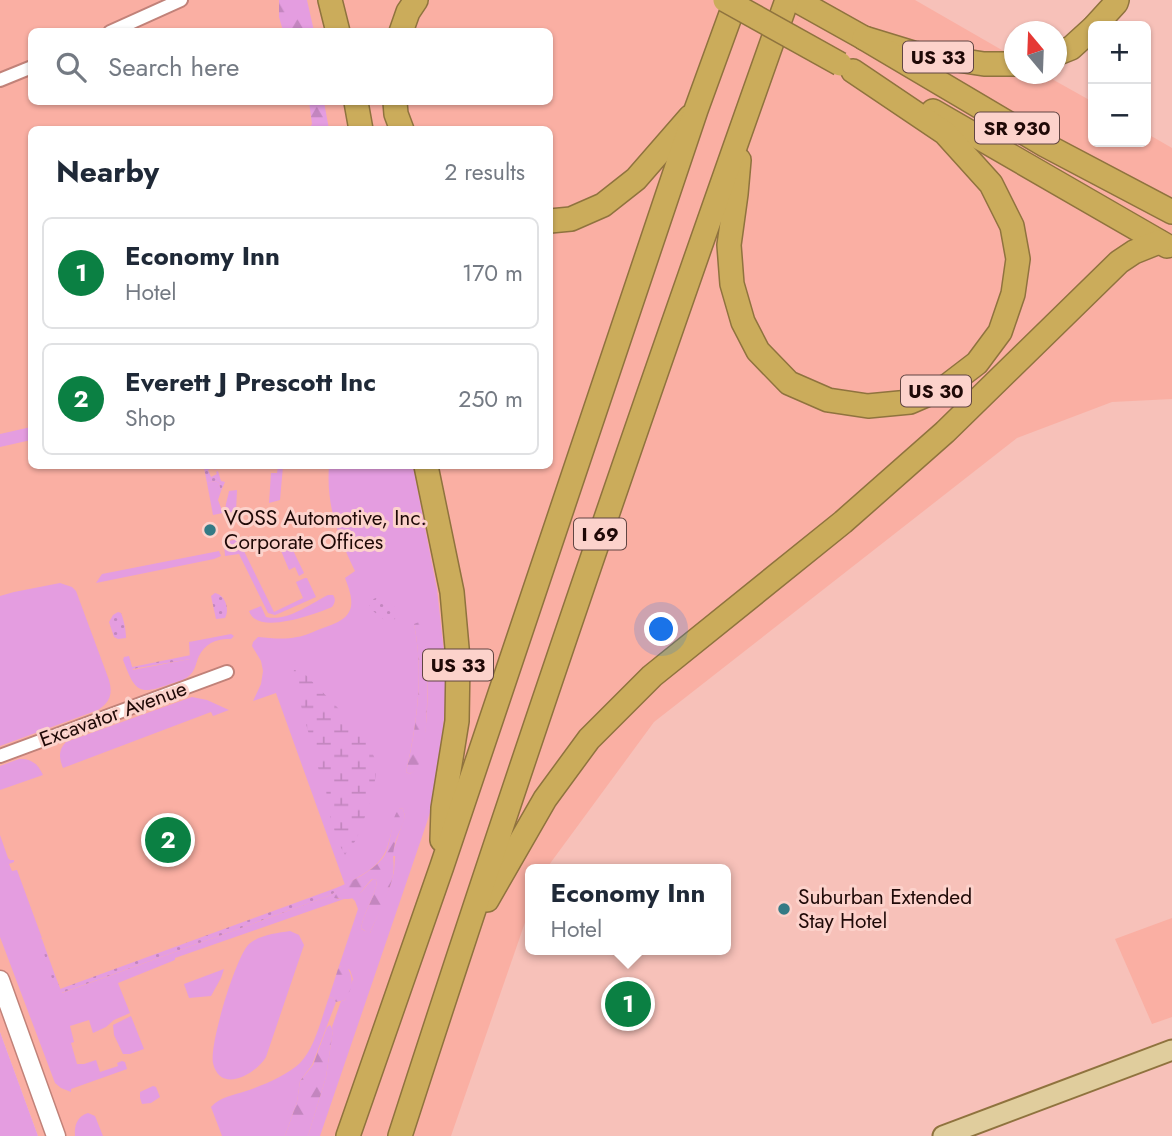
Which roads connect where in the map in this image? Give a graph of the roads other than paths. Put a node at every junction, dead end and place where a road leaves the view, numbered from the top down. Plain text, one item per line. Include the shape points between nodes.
1 (181, 0) edge
2 (330, 0) edge
3 (416, 0) edge
4 (725, 0) edge
5 (736, 0) edge
6 (787, 0) edge
7 (796, 0) edge
8 (1117, 0) edge
9 (1100, 21) edge
10 (119, 28) edge
11 (337, 28) edge
12 (402, 28) edge
13 (1088, 32) edge
14 (858, 35) junction
15 (1067, 50) edge
16 (1004, 64) edge
17 (847, 67) junction
18 (28, 68) edge
19 (0, 80) edge
20 (357, 105) edge
21 (395, 105) edge
22 (696, 110) junction
23 (360, 126) edge
24 (400, 126) edge
25 (741, 130) junction
26 (1172, 212) edge
27 (553, 220) edge
28 (1165, 245) edge
29 (427, 469) edge
30 (227, 673) dead end
31 (0, 756) edge
32 (442, 866) junction
33 (464, 939) junction
34 (0, 980) edge
35 (1172, 1050) edge
36 (56, 1136) edge
37 (348, 1136) edge
38 (400, 1136) edge
39 (943, 1136) edge

1 - 10 street
2 - 11 highway
3 - 12 highway
4 - 17 highway, US 30, bridge
5 - 22 highway, I 69
6 - 25 highway, I 69
7 - 14 highway, US 33
8 - 9 highway
13 - 15 highway
14 - 16 highway, US 33 via 914,53
14 - 26 highway, SR 930 via 1045,145
17 - 25 highway, US 30 via 945,133 991,184 1012,226 1018,259 1013,294 1000,332 977,363 947,386 910,402 868,406 828,400 789,383 758,351 732,284 729,245
17 - 28 highway, SR 930 via 951,120
18 - 19 street
20 - 23 highway
21 - 24 highway
22 - 27 highway via 636,179 603,205 571,219
22 - 32 highway, I 69
25 - 33 highway, I 69
28 - 33 highway via 1134,252 1119,262 945,432 643,685 590,739 545,799
29 - 32 highway, US 33 via 452,592 458,659 457,721 443,808
30 - 31 street, Excavator Avenue
32 - 37 highway, I 69
33 - 38 highway, I 69
34 - 36 main road
35 - 39 main road

